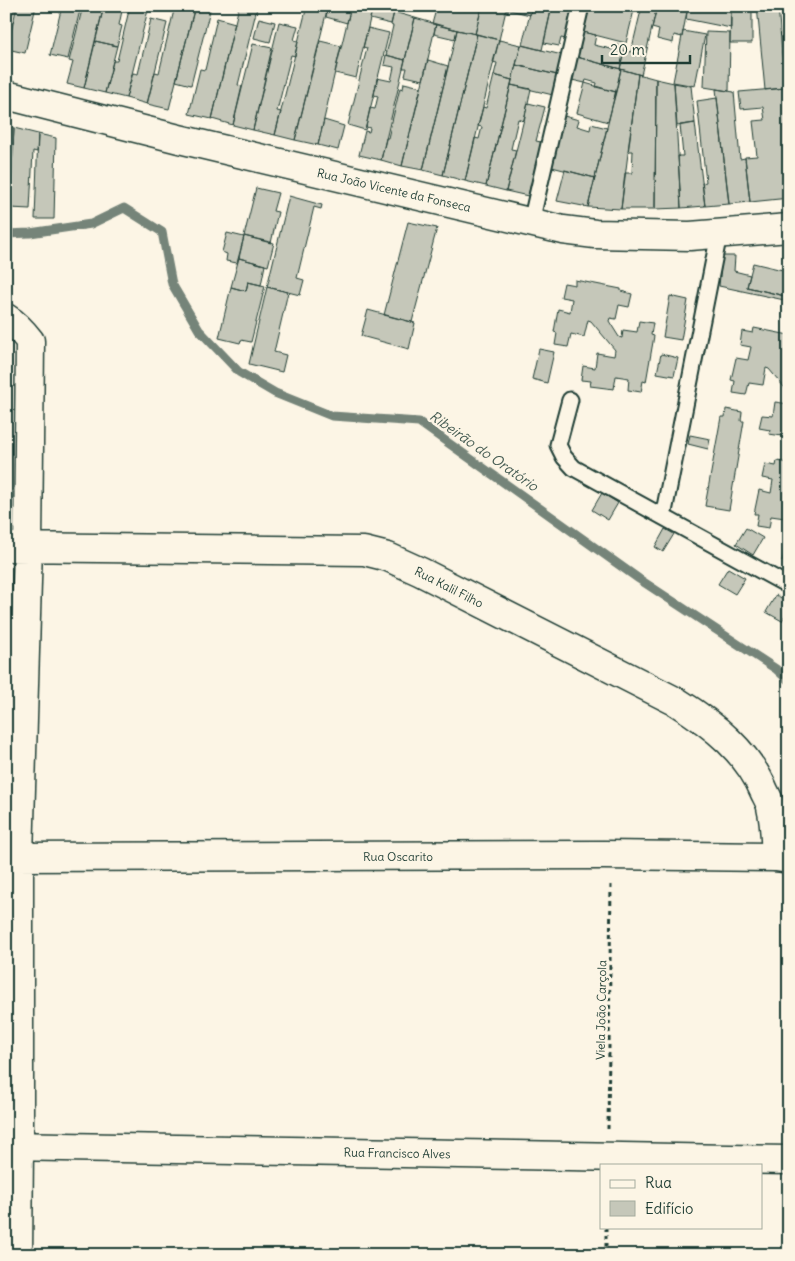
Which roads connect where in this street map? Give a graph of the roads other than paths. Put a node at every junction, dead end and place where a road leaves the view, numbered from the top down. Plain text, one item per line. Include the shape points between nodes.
1 (581, 6) edge
2 (6, 95) edge
3 (530, 222) junction
4 (789, 228) edge
5 (719, 234) junction
6 (6, 318) edge
7 (570, 400) dead end
8 (663, 517) junction
9 (17, 547) edge
10 (789, 586) edge
11 (13, 857) edge
12 (782, 858) edge
13 (13, 1146) edge
14 (789, 1160) edge
15 (18, 1255) edge

1 - 3 lane
2 - 3 street, Rua João Vicente da Fonseca
3 - 5 street, Rua João Vicente da Fonseca via 595,234
4 - 5 street, Rua João Vicente da Fonseca
5 - 8 lane
6 - 9 street via 30,341
7 - 8 lane via 558,445 564,457 574,468
8 - 10 lane
9 - 11 street
9 - 12 street, Rua Kalil Filho via 364,551 388,557 677,702 718,730 762,784 771,806
11 - 12 street, Rua Oscarito
11 - 13 street
13 - 14 street, Rua Francisco Alves
13 - 15 street

